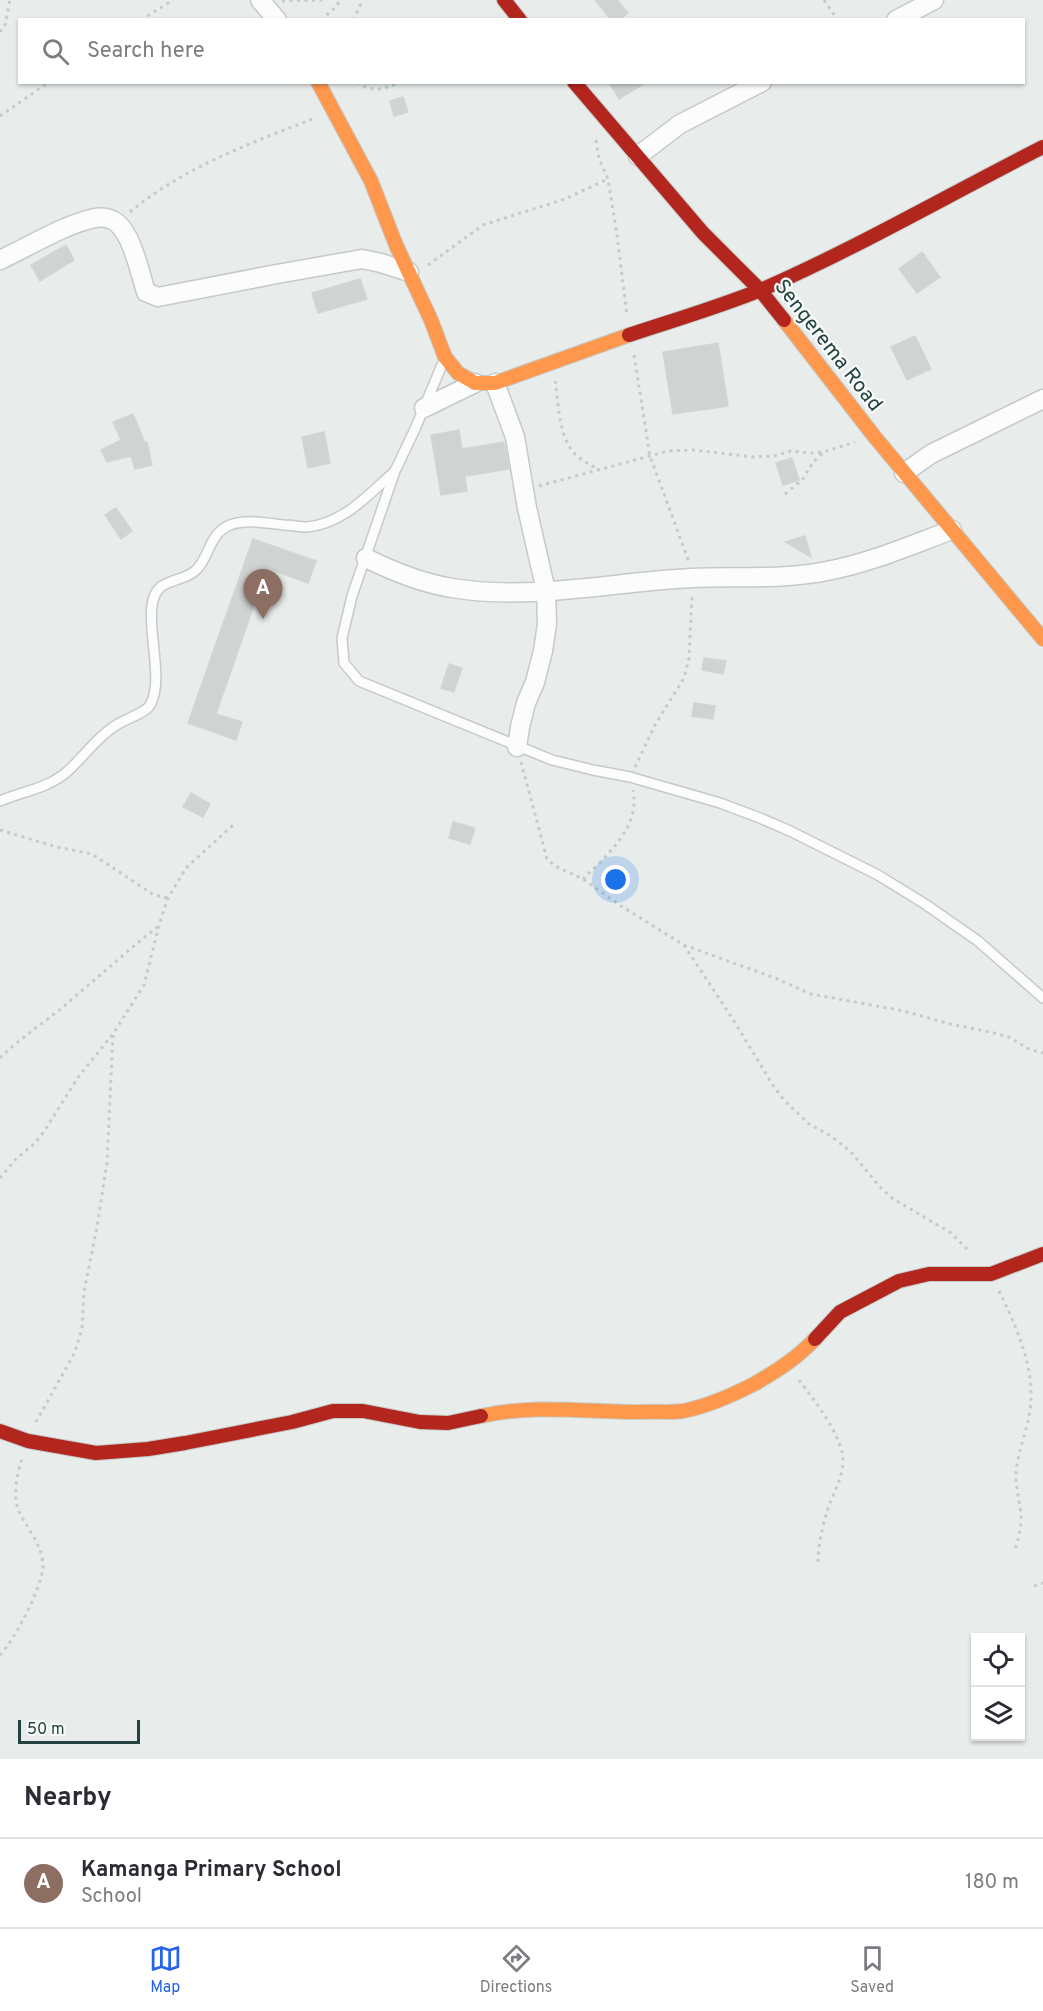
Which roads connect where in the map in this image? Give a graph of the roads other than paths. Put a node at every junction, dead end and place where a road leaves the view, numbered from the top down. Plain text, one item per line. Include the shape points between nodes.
1 (261, 0) edge
2 (504, 0) edge
3 (934, 0) edge
4 (275, 18) edge
5 (518, 18) edge
6 (900, 18) edge
7 (319, 84) edge
8 (576, 84) edge
9 (758, 84) edge
10 (1043, 147) edge
11 (638, 156) junction
12 (0, 260) edge
13 (409, 272) junction
14 (760, 290) junction
15 (445, 357) junction
16 (475, 383) junction
17 (495, 383) junction
18 (1043, 399) edge
19 (424, 408) junction
20 (395, 471) junction
21 (904, 474) junction
22 (952, 530) junction
23 (366, 558) junction
24 (546, 591) junction
25 (1043, 639) edge
26 (517, 747) junction
27 (0, 801) edge
28 (1043, 998) edge
29 (1043, 1254) edge
30 (0, 1431) edge

1 - 4 street
2 - 5 street
3 - 6 street
7 - 13 street via 371,181
8 - 11 street, Sengerema Road
9 - 11 street via 680,124
10 - 14 street via 875,237
11 - 14 street, Sengerema Road via 703,233
12 - 13 street via 68,227 107,218 117,223 126,236 146,292 158,297 363,259
13 - 15 street
14 - 17 street
14 - 21 street, Sengerema Road
15 - 16 street via 458,373
15 - 19 lane
16 - 17 street
16 - 19 street
17 - 24 street via 515,437
18 - 21 street via 931,454
19 - 20 lane
20 - 23 lane
20 - 27 lane via 344,515 325,524 306,527 251,522 230,525 214,536 199,567 161,587 154,598 151,612 156,684 150,705 112,727 62,776
21 - 22 street, Sengerema Road
22 - 24 street via 883,556 825,572 692,578
22 - 25 street, Sengerema Road
23 - 24 street via 396,573 451,588
23 - 26 lane via 342,639 344,663 359,681
24 - 26 street via 543,651
26 - 28 lane via 552,760 720,803 878,874 978,941
29 - 30 street via 991,1274 929,1274 899,1281 840,1312 784,1367 710,1404 681,1411 527,1409 448,1423 363,1411 333,1411 148,1449 96,1453 28,1441

